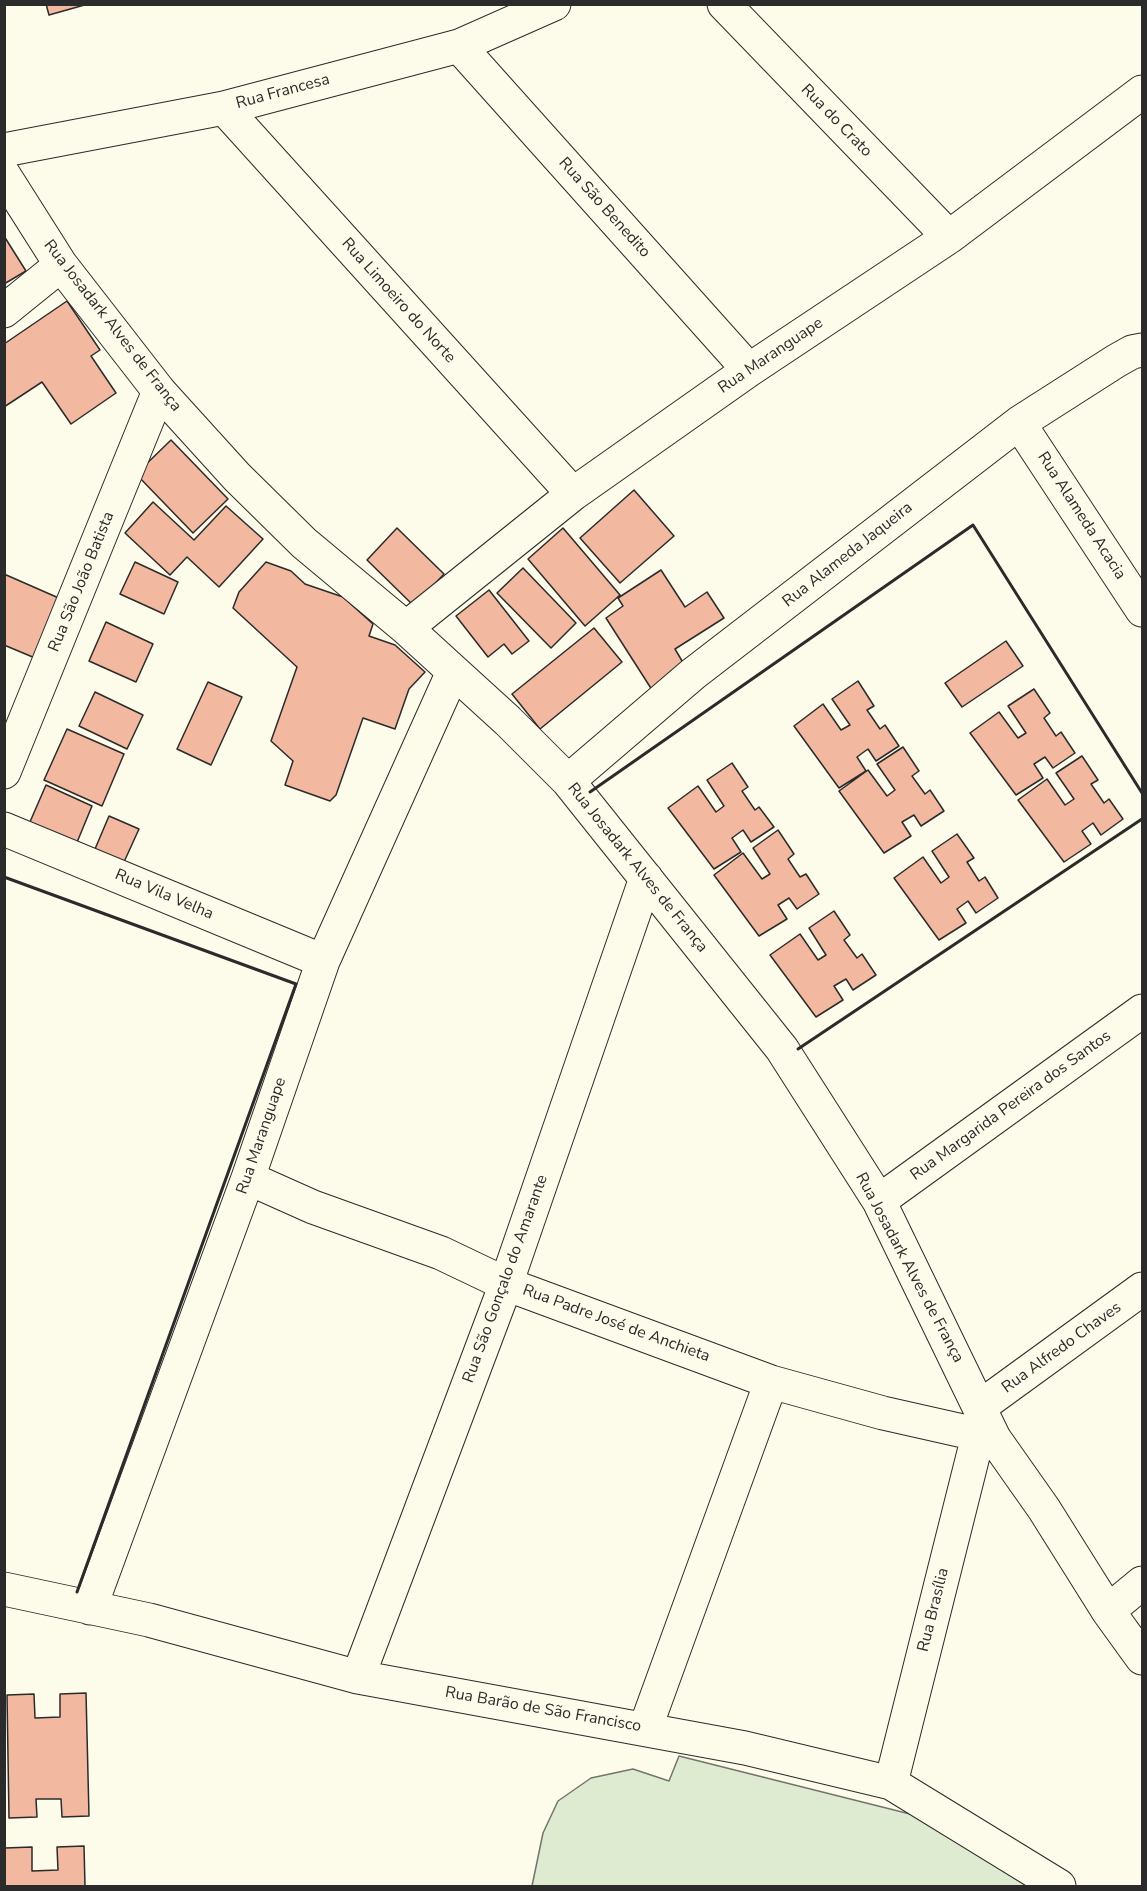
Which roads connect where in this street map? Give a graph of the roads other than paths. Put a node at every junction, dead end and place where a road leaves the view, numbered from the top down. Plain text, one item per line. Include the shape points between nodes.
1 (724, 4) edge
2 (535, 8) edge
3 (459, 45) junction
4 (1143, 92) edge
5 (224, 108) junction
6 (4, 150) edge
7 (4, 175) edge
8 (949, 237) junction
9 (61, 265) junction
10 (4, 311) edge
11 (1143, 350) edge
12 (748, 370) junction
13 (159, 391) junction
14 (1019, 423) junction
15 (573, 494) junction
16 (1143, 610) edge
17 (406, 628) junction
18 (453, 672) junction
19 (4, 772) edge
20 (568, 781) junction
21 (4, 829) edge
22 (646, 878) junction
23 (323, 961) junction
24 (1143, 1011) edge
25 (248, 1178) junction
26 (879, 1202) junction
27 (506, 1284) junction
28 (1143, 1289) edge
29 (771, 1382) junction
30 (984, 1427) junction
31 (1143, 1583) edge
32 (4, 1589) edge
33 (90, 1608) junction
34 (1108, 1611) junction
35 (1143, 1658) edge
36 (358, 1677) junction
37 (645, 1729) junction
38 (891, 1783) junction
39 (1059, 1887) edge

1 - 8 street, Rua do Crato
2 - 3 street, Rua Francesa
3 - 5 street, Rua Francesa
3 - 12 street, Rua São Benedito
4 - 8 street, Rua Maranguape
5 - 6 street, Rua Francesa
5 - 15 street, Rua Limoeiro do Norte
7 - 9 street, Rua Josadark Alves de França
8 - 12 street, Rua Maranguape
9 - 10 street
9 - 13 street, Rua Josadark Alves de França
11 - 14 street, Rua Alameda Jaqueira via 1116,361
12 - 15 street, Rua Maranguape
13 - 17 street, Rua Josadark Alves de França via 304,543
13 - 19 street, Rua São João Batista
14 - 16 street, Rua Alameda Acacia
14 - 20 street, Rua Alameda Jaqueira via 693,674
15 - 17 street, Rua Maranguape
17 - 18 street, Rua Josadark Alves de França
18 - 20 street, Rua Josadark Alves de França
18 - 23 street, Rua Maranguape
20 - 22 street, Rua Josadark Alves de França
21 - 23 street, Rua Vila Velha
22 - 26 street, Rua Josadark Alves de França via 782,1049
22 - 27 street, Rua São Gonçalo do Amarante
23 - 25 street, Rua Maranguape
24 - 26 street, Rua Margarida Pereira dos Santos
25 - 27 street, Rua Padre José de Anchieta via 313,1208 441,1252
25 - 33 street, Rua Maranguape
26 - 30 street, Rua Josadark Alves de França
27 - 29 street, Rua Padre José de Anchieta
27 - 36 street, Rua São Gonçalo do Amarante
28 - 30 street, Rua Alfredo Chaves
29 - 30 street, Rua Padre José de Anchieta
29 - 37 street
30 - 34 street, Rua Josadark Alves de França via 1044,1509
30 - 38 street, Rua Brasília
31 - 34 street
32 - 33 street, Rua Barão de São Francisco
33 - 36 street, Rua Barão de São Francisco
34 - 35 street, Rua Josadark Alves de França
36 - 37 street, Rua Barão de São Francisco
37 - 38 street, Rua Barão de São Francisco
38 - 39 street, Rua Barão de São Francisco

